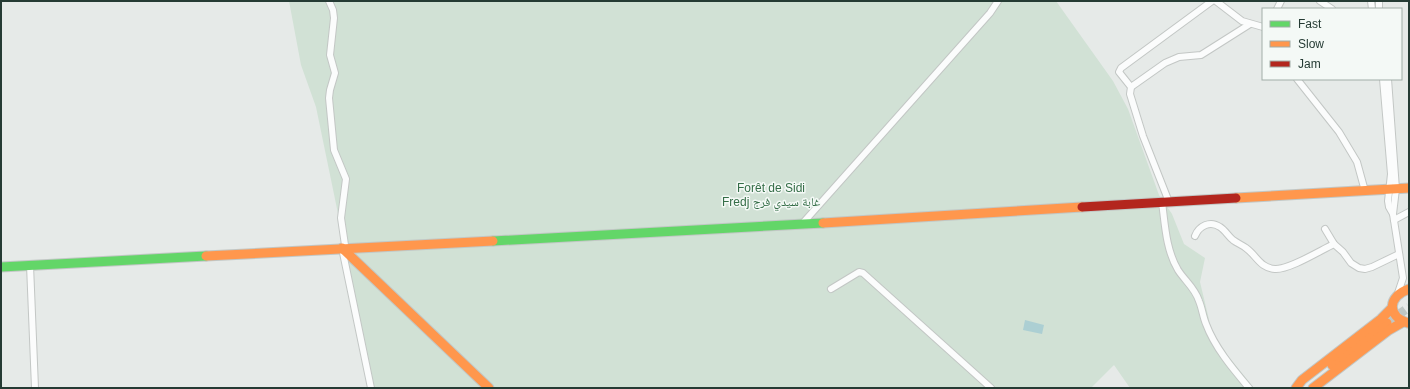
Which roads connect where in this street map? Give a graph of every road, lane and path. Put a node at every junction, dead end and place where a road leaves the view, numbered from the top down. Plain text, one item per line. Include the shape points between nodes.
1 (328, 1) edge
2 (998, 1) edge
3 (1212, 1) edge
4 (1216, 1) edge
5 (1320, 1) edge
6 (1330, 8) edge
7 (1250, 24) junction
8 (1262, 28) edge
9 (1298, 80) edge
10 (1383, 80) edge
11 (1388, 80) edge
12 (1131, 87) junction
13 (1388, 117) junction
14 (1409, 188) edge
15 (1393, 189) junction
16 (1365, 191) junction
17 (1165, 202) junction
18 (1409, 212) edge
19 (1393, 217) junction
20 (802, 224) junction
21 (1325, 229) dead end
22 (1195, 236) dead end
23 (1334, 244) junction
24 (344, 247) junction
25 (1399, 254) junction
26 (30, 265) junction
27 (1, 267) edge
28 (1403, 278) junction
29 (1409, 288) edge
30 (831, 289) dead end
31 (1398, 293) junction
32 (1392, 308) junction
33 (1387, 323) tunnel mouth
34 (1407, 323) edge
35 (35, 388) edge
36 (371, 388) edge
37 (489, 388) edge
38 (991, 388) edge
39 (1249, 388) edge
40 (1296, 388) edge
41 (1302, 388) edge
42 (1313, 388) edge

1 - 24 street via 334,18 330,55 336,73 329,96 334,146 346,179 341,218
2 - 20 street
3 - 12 street via 1121,68 1119,72
4 - 7 street
5 - 6 street
7 - 8 street
7 - 12 street via 1201,55 1179,57 1165,63
9 - 16 street via 1339,132 1357,162
10 - 13 street
11 - 13 street
12 - 17 street via 1130,94
13 - 15 street
14 - 15 main road
15 - 16 main road
15 - 19 street
16 - 17 main road
17 - 20 main road
17 - 39 street via 1169,251 1179,271 1193,288 1215,342
18 - 19 street
19 - 25 street
20 - 24 main road
21 - 23 street
22 - 23 street via 1204,226 1219,226 1234,240 1248,248 1262,265 1275,269 1288,267
23 - 25 street via 1351,263 1362,269
24 - 26 main road
24 - 36 street
24 - 37 main road
25 - 28 street
26 - 27 main road
26 - 35 street
28 - 29 street
28 - 31 street
29 - 31 main road
30 - 38 street via 859,272 863,273
31 - 32 main road
32 - 34 main road via 1396,316
32 - 40 main road via 1302,380
33 - 41 main road
34 - 42 main road via 1384,333

